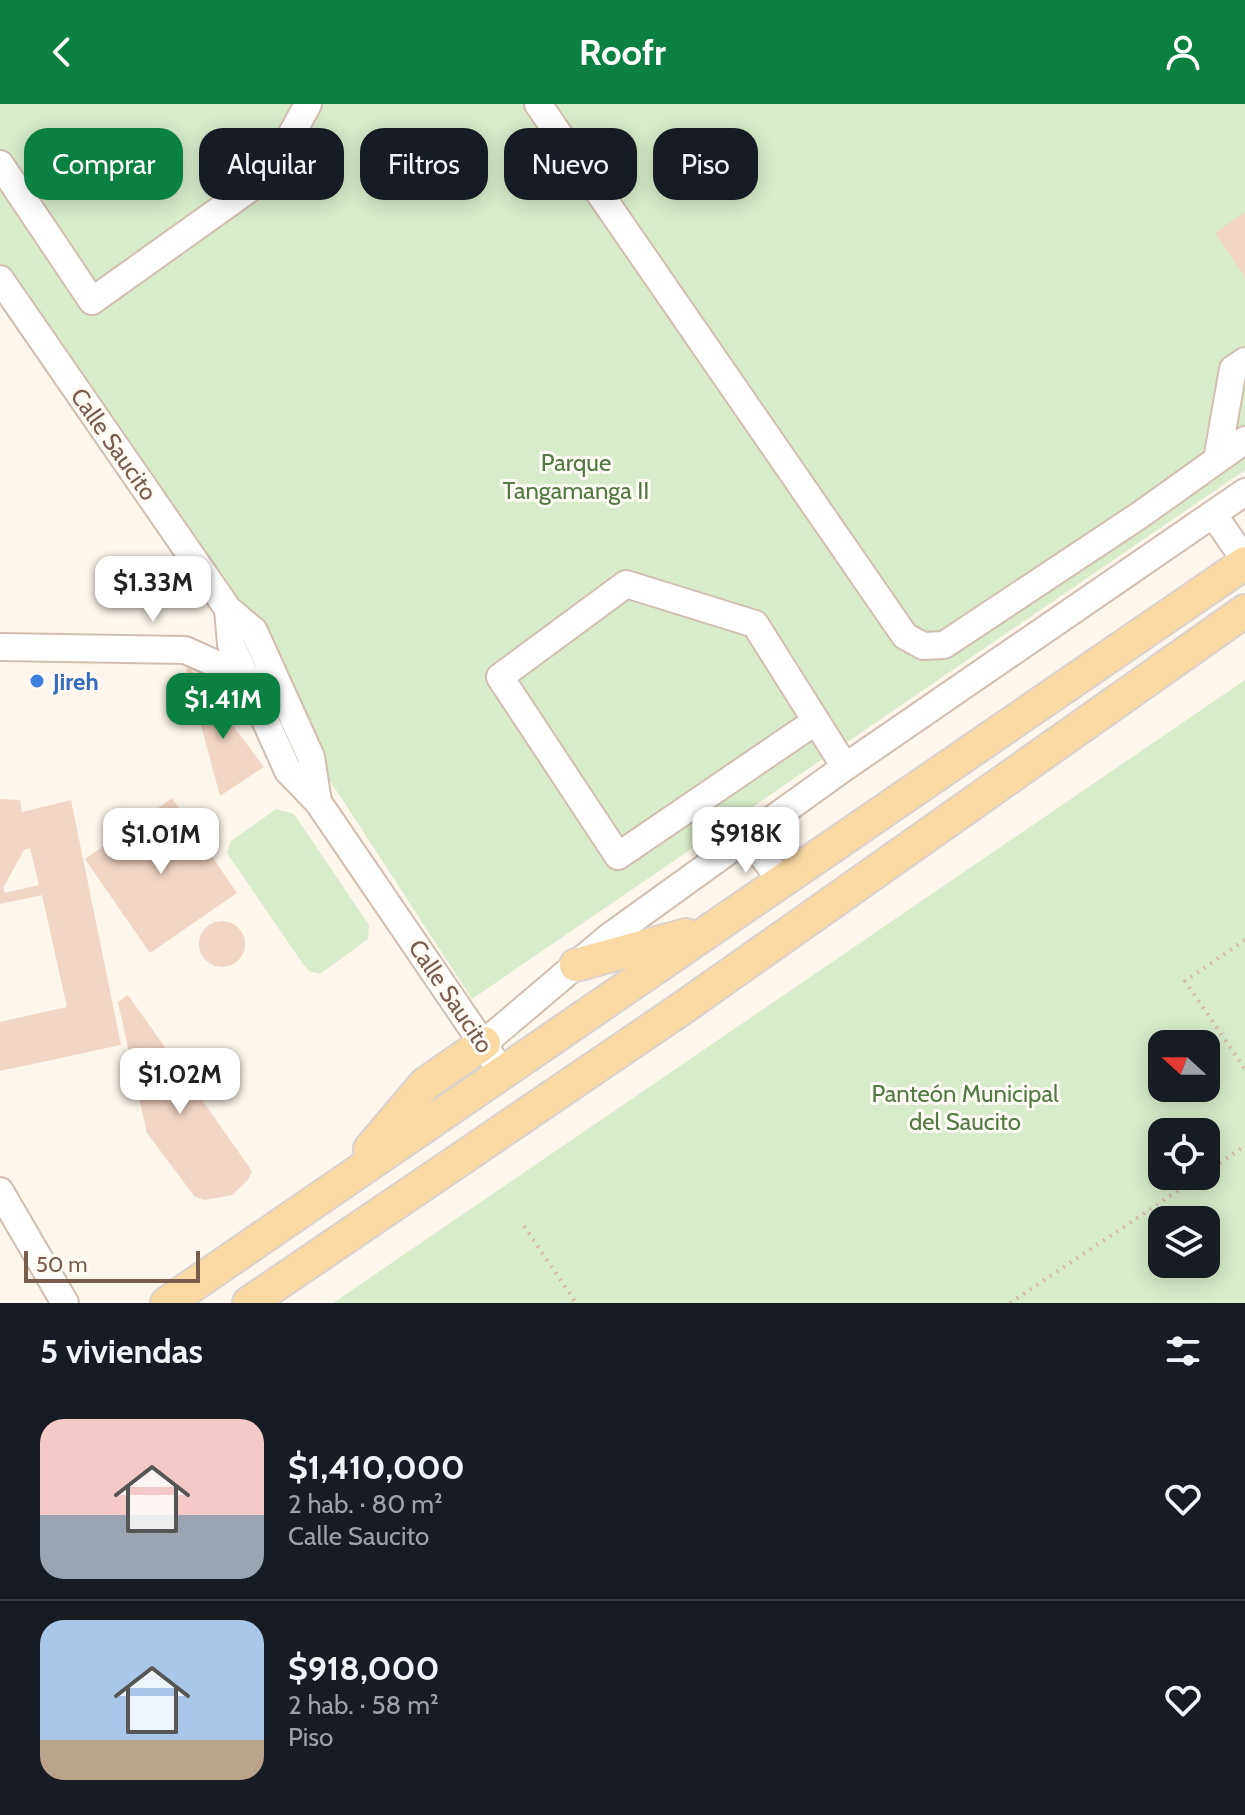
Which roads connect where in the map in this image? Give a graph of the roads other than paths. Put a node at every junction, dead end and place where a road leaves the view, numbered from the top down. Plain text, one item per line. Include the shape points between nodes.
1 (308, 104) edge
2 (538, 104) edge
3 (0, 164) edge
4 (0, 279) edge
5 (1245, 361) edge
6 (1245, 440) edge
7 (1217, 460) junction
8 (1245, 492) edge
9 (1213, 514) junction
10 (1140, 515) junction
11 (1164, 548) junction
12 (1245, 562) edge
13 (228, 609) junction
14 (1245, 611) edge
15 (0, 647) edge
16 (245, 675) junction
17 (285, 702) junction
18 (816, 721) junction
19 (845, 767) junction
20 (318, 802) junction
21 (749, 838) junction
22 (782, 882) junction
23 (709, 929) junction
24 (576, 965) junction
25 (684, 1007) junction
26 (484, 1043) junction
27 (502, 1072) junction
28 (342, 1182) junction
29 (0, 1191) edge
30 (65, 1303) edge
31 (167, 1303) edge
32 (249, 1303) edge

1 - 3 street via 270,174 92,301
2 - 10 street via 905,636 923,646 944,645
4 - 13 street, Calle Saucito
5 - 7 street via 1233,369
6 - 7 street
7 - 10 street
8 - 9 street
9 - 11 street
9 - 12 street
10 - 11 street
11 - 19 street
12 - 22 main road
13 - 16 street, Calle Saucito via 231,644
13 - 17 street, Calle Saucito via 254,631
14 - 25 main road
15 - 16 street via 185,650
16 - 17 street
16 - 20 street, Calle Saucito via 288,771
17 - 20 street, Calle Saucito via 311,757
18 - 18 street via 755,624 626,584 500,677 618,856
18 - 19 street
19 - 21 street
20 - 26 street, Calle Saucito
21 - 22 street
21 - 24 street
22 - 23 main road
23 - 24 main road
23 - 27 main road
24 - 26 street
25 - 27 main road via 632,1028 552,1080 532,1084
25 - 32 main road
26 - 27 street, Calle Saucito
26 - 28 main road via 425,1084
27 - 28 main road
28 - 31 main road
29 - 30 street

